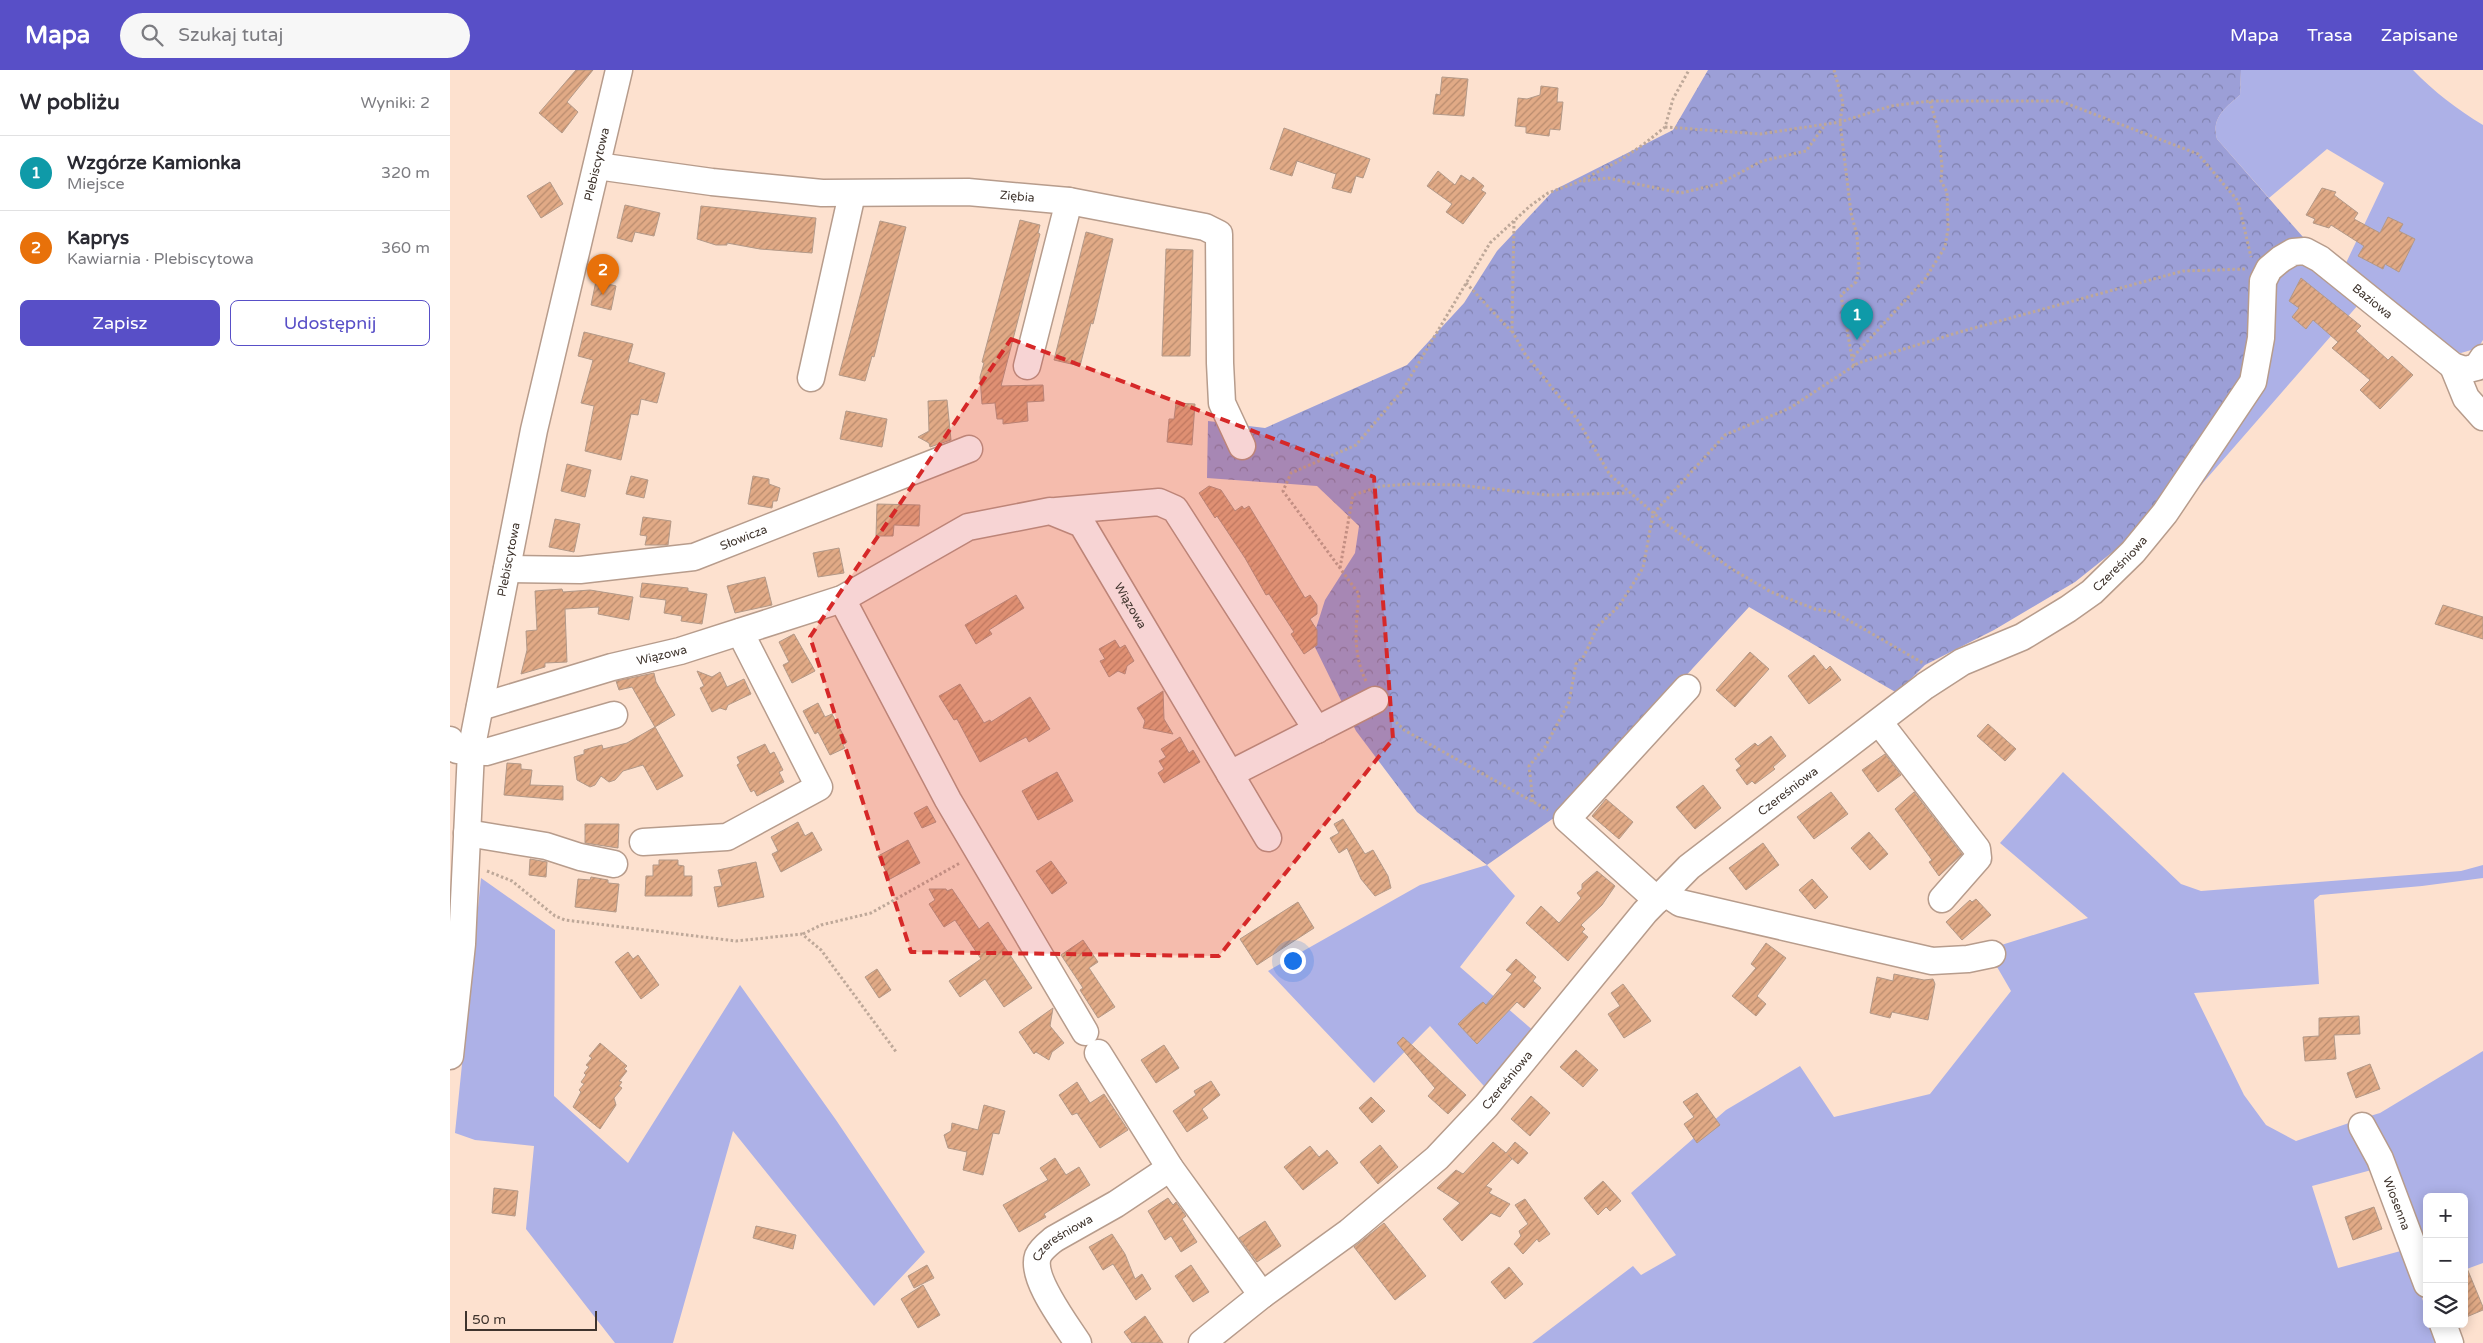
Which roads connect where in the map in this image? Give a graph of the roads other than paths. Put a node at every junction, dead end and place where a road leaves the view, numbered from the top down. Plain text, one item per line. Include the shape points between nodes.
1 (620, 70) edge
2 (597, 166) junction
3 (852, 194) junction
4 (1069, 201) junction
5 (2256, 270) joint
6 (2483, 358) edge
7 (1027, 366) dead end
8 (2453, 366) junction
9 (811, 378) dead end
10 (2483, 417) edge
11 (1242, 446) dead end
12 (969, 449) dead end
13 (1050, 512) junction
14 (507, 568) junction
15 (842, 599) junction
16 (740, 632) junction
17 (1687, 688) dead end
18 (1375, 700) road end
19 (480, 707) junction
20 (614, 715) dead end
21 (1879, 722) junction
22 (1317, 730) junction
23 (461, 746) edge
24 (1230, 774) junction
25 (467, 833) junction
26 (1268, 838) dead end
27 (643, 842) dead end
28 (614, 864) dead end
29 (1661, 897) junction
30 (1942, 899) dead end
31 (1992, 954) dead end
32 (450, 1056) edge
33 (2362, 1126) dead end
34 (1170, 1168) junction
35 (2427, 1283) edge
36 (1262, 1295) junction
37 (2444, 1328) edge
38 (1078, 1343) edge
39 (1202, 1343) edge
40 (2450, 1343) edge

1 - 2 street, Plebiscytowa
2 - 3 street, Ziębia via 712,182
2 - 14 street, Plebiscytowa via 536,421
3 - 4 street, Ziębia via 968,192
3 - 9 street
4 - 7 street
4 - 11 street, Ziębia via 1205,227 1219,234 1222,403
5 - 8 street, Baziowa via 2269,269 2293,252 2306,251
5 - 21 street, Czereśniowa via 2262,338 2253,382 2150,533 2092,592 2022,636 1962,662
6 - 8 street via 2477,367 2465,370
8 - 10 street via 2466,398
12 - 14 street, Słowicza via 694,557 580,570
13 - 15 street, Wiązowa via 968,527
13 - 22 street via 1160,502 1175,509
13 - 24 street, Wiązowa via 1082,524
14 - 19 street, Plebiscytowa
15 - 16 street, Wiązowa
15 - 34 street via 948,800 1091,1043
16 - 19 street, Wiązowa
16 - 27 street via 820,786 727,837
17 - 29 street via 1566,820
18 - 22 street
19 - 23 street, Plebiscytowa
20 - 23 street via 486,752
21 - 29 street, Czereśniowa via 1725,838 1689,867
21 - 30 street via 1977,849 1978,858
22 - 24 street
23 - 25 street, Plebiscytowa
24 - 26 street, Wiązowa
25 - 28 street via 546,846 580,858
25 - 32 street, Plebiscytowa via 460,965
29 - 31 street via 1932,961
29 - 36 street, Czereśniowa via 1486,1106 1437,1158 1348,1232
33 - 35 street, Wiosenna via 2380,1159
34 - 36 street
34 - 38 street, Czereśniowa via 1116,1204 1054,1239 1038,1257 1038,1275
36 - 39 street, Czereśniowa
37 - 40 street

